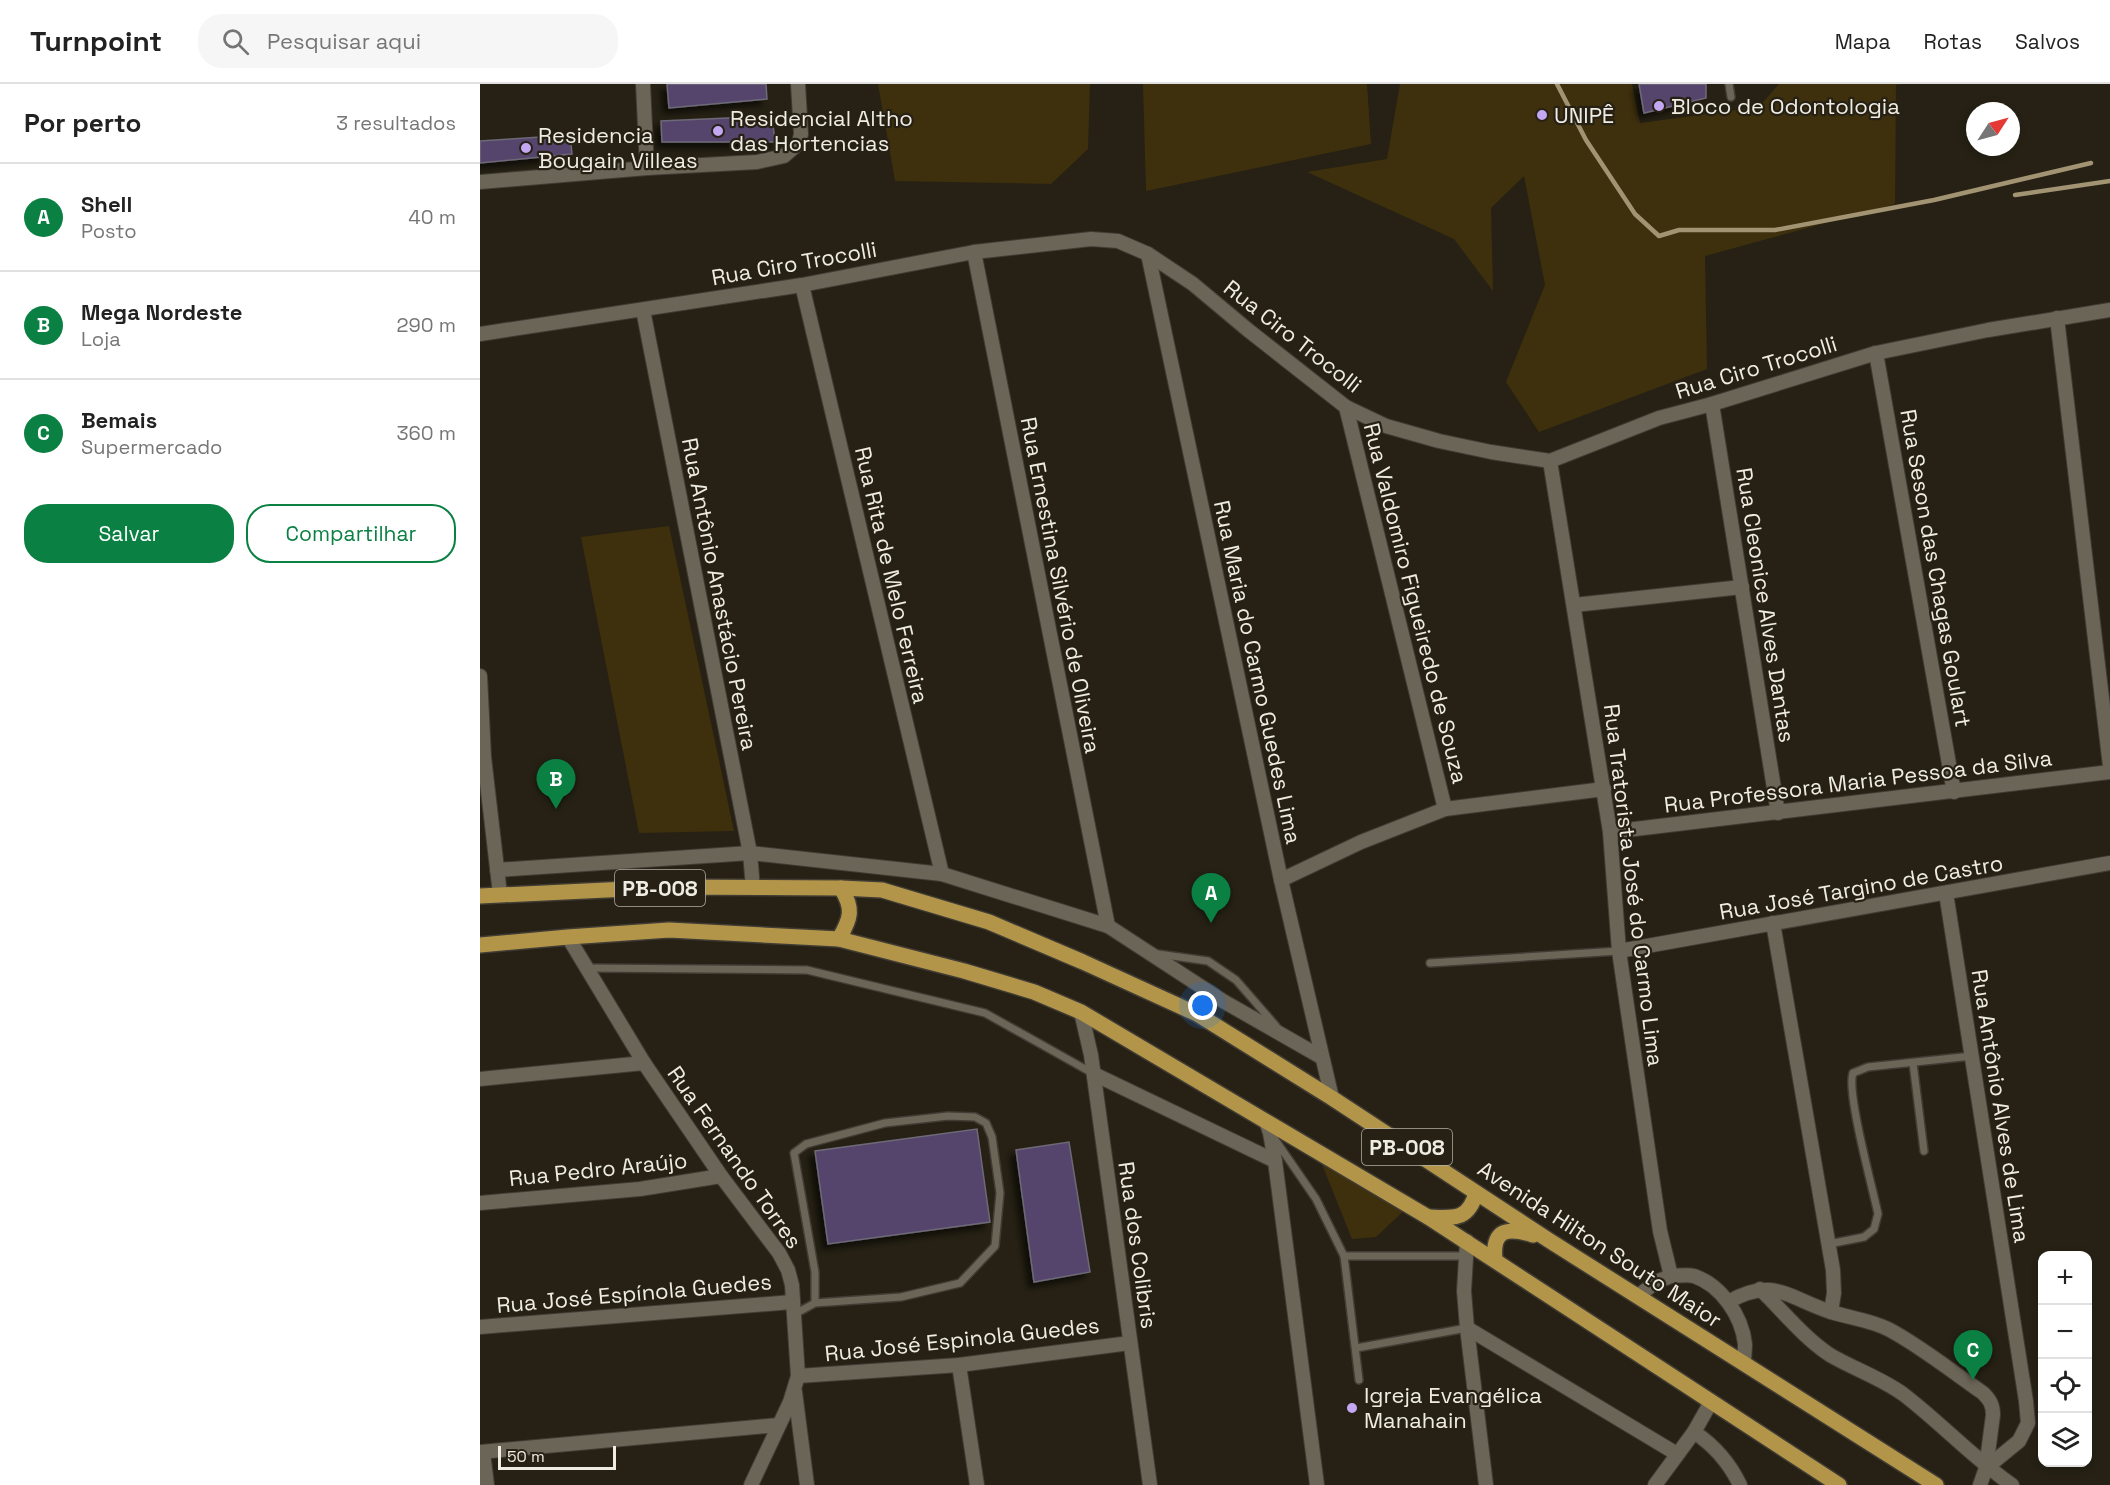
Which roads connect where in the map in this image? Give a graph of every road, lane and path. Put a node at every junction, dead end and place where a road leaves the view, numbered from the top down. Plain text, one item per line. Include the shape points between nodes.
1 (643, 84) edge
2 (798, 84) edge
3 (1729, 84) edge
4 (1731, 97) dead end
5 (648, 168) junction
6 (480, 182) edge
7 (974, 252) junction
8 (1148, 254) junction
9 (802, 285) junction
10 (643, 310) junction
11 (2110, 310) edge
12 (2057, 318) junction
13 (480, 334) edge
14 (1876, 353) junction
15 (1712, 404) junction
16 (1346, 407) junction
17 (1550, 461) junction
18 (1742, 586) junction
19 (1574, 605) junction
20 (480, 676) edge
21 (482, 757) edge
22 (2110, 766) edge
23 (2110, 772) edge
24 (1604, 789) junction
25 (1954, 792) junction
26 (1445, 808) junction
27 (1778, 813) junction
28 (1610, 832) junction
29 (750, 853) junction
30 (2110, 863) edge
31 (497, 870) junction
32 (942, 874) junction
33 (1281, 880) junction
34 (753, 888) junction
35 (841, 888) junction
36 (1947, 893) junction
37 (500, 894) junction
38 (480, 896) edge
39 (1773, 923) junction
40 (1108, 926) junction
41 (568, 937) junction
42 (839, 939) junction
43 (480, 945) edge
44 (1618, 951) junction
45 (1149, 953) junction
46 (1430, 963) dead end
47 (586, 968) junction
48 (1081, 1012) junction
49 (1285, 1037) junction
50 (1972, 1056) junction
51 (1321, 1057) junction
52 (644, 1063) junction
53 (1913, 1063) junction
54 (1094, 1074) junction
55 (480, 1079) edge
56 (1332, 1098) junction
57 (1268, 1127) junction
58 (1924, 1151) dead end
59 (1275, 1161) junction
60 (721, 1176) junction
61 (1476, 1193) junction
62 (480, 1203) edge
63 (1428, 1217) junction
64 (1550, 1240) junction
65 (1829, 1244) junction
66 (1466, 1248) junction
67 (1344, 1256) junction
68 (1495, 1260) junction
69 (1671, 1276) junction
70 (1760, 1289) junction
71 (1638, 1296) junction
72 (1728, 1302) junction
73 (815, 1303) junction
74 (793, 1309) junction
75 (1831, 1312) junction
76 (480, 1327) edge
77 (1467, 1328) junction
78 (1130, 1343) junction
79 (1356, 1348) junction
80 (1744, 1363) junction
81 (959, 1365) junction
82 (1359, 1380) dead end
83 (796, 1382) junction
84 (1711, 1402) junction
85 (778, 1425) junction
86 (1694, 1432) junction
87 (482, 1452) edge
88 (1677, 1454) junction
89 (1986, 1467) junction
90 (487, 1485) edge
91 (751, 1485) edge
92 (807, 1485) edge
93 (977, 1485) edge
94 (1150, 1485) edge
95 (1317, 1485) edge
96 (1486, 1485) edge
97 (1655, 1485) edge
98 (1740, 1485) edge
99 (1839, 1485) edge
100 (1936, 1485) edge
101 (1980, 1485) edge
102 (2012, 1485) edge

1 - 5 street
2 - 5 street via 801,134 799,143 784,156 757,162
3 - 4 lane
5 - 6 street
7 - 8 street, Rua Ciro Trocolli via 1091,239 1118,241
7 - 9 street, Rua Ciro Trocolli
7 - 40 street, Rua Ernestina Silvério de Oliveira
8 - 16 street, Rua Ciro Trocolli via 1193,284
8 - 33 street, Rua Maria do Carmo Guedes Lima
9 - 10 street, Rua Ciro Trocolli
9 - 32 street, Rua Rita de Melo Ferreira
10 - 13 street, Rua Ciro Trocolli
10 - 29 street, Rua Antônio Anastácio Pereira
11 - 12 street, Rua Ciro Trocolli
12 - 14 street, Rua Ciro Trocolli
12 - 22 street
14 - 15 street, Rua Ciro Trocolli
14 - 25 street, Rua Seson das Chagas Goulart
15 - 17 street, Rua Ciro Trocolli via 1659,418
15 - 18 street, Rua Cleonice Alves Dantas
16 - 17 street, Rua Ciro Trocolli via 1386,426 1418,435
16 - 26 street, Rua Valdomiro Figueiredo de Souza
17 - 19 street, Rua Tratorista José do Carmo Lima
18 - 19 street
18 - 27 street, Rua Cleonice Alves Dantas
19 - 24 street, Rua Tratorista José do Carmo Lima
20 - 21 street
21 - 31 street
23 - 25 street, Rua Professora Maria Pessoa da Silva
24 - 26 street
24 - 28 street, Rua Tratorista José do Carmo Lima
25 - 27 street, Rua Professora Maria Pessoa da Silva
26 - 33 street
27 - 28 street, Rua Professora Maria Pessoa da Silva
28 - 44 street, Rua Tratorista José do Carmo Lima
29 - 31 street
29 - 32 street
29 - 34 street, Rua Antônio Anastácio Pereira
30 - 36 street, Rua José Targino de Castro
31 - 37 street
32 - 40 street
33 - 51 street, Rua Maria do Carmo Guedes Lima
34 - 35 main road, Avenida Hilton Souto Maior / PB-008
34 - 37 main road, Avenida Hilton Souto Maior / PB-008
35 - 42 main road via 850,907 847,926
35 - 56 main road, Avenida Hilton Souto Maior / PB-008 via 882,890 989,922 1083,962 1197,1014
36 - 39 street, Rua José Targino de Castro
36 - 50 street, Rua Antônio Alves de Lima
37 - 38 main road, Avenida Hilton Souto Maior / PB-008
39 - 44 street, Rua José Targino de Castro
39 - 65 street
40 - 45 street
41 - 42 main road, PB-008 via 669,930
41 - 43 main road, PB-008
41 - 47 street, Rua Fernando Torres
42 - 48 main road, PB-008 via 1034,992
44 - 46 lane
44 - 69 street, Rua Tratorista José do Carmo Lima via 1660,1231
45 - 49 street
45 - 49 lane via 1208,961 1236,980
47 - 52 street, Rua Fernando Torres
47 - 54 lane via 807,970 985,1013
48 - 54 street, Rua dos Colibris
48 - 57 main road, PB-008
49 - 51 street
50 - 53 lane
50 - 89 street, Rua Antônio Alves de Lima via 2028,1423 2019,1441
51 - 56 street, Rua Maria do Carmo Guedes Lima
52 - 55 street
52 - 60 street, Rua Fernando Torres
53 - 58 lane
53 - 65 lane via 1853,1073 1855,1109 1878,1214 1874,1229 1864,1237
54 - 59 street
54 - 78 street, Rua dos Colibris
56 - 61 main road, Avenida Hilton Souto Maior / PB-008
57 - 59 street
57 - 63 main road, PB-008
57 - 67 lane via 1316,1199
59 - 95 street
60 - 62 street, Rua Pedro Araújo via 640,1189
60 - 74 street, Rua Fernando Torres via 779,1253 792,1285
61 - 63 main road via 1464,1214
61 - 64 main road, Avenida Hilton Souto Maior / PB-008
63 - 66 main road, PB-008
64 - 68 main road via 1508,1230 1496,1240
64 - 71 main road, Avenida Hilton Souto Maior / PB-008
65 - 75 street via 1834,1293
66 - 67 lane
66 - 68 main road, PB-008
66 - 77 street
67 - 79 lane
68 - 84 main road, PB-008
69 - 71 street
69 - 72 street via 1693,1276 1712,1286
70 - 72 street
70 - 75 street via 1778,1290
70 - 89 street via 1829,1354 1902,1394
71 - 80 main road, Avenida Hilton Souto Maior / PB-008
72 - 80 street via 1740,1323
73 - 73 lane via 901,1297 960,1283 995,1246 1000,1193 992,1137 986,1123 975,1117 948,1116 885,1123 806,1144 794,1153 815,1272
73 - 74 lane
74 - 76 street, Rua José Espínola Guedes
74 - 83 street, Rua Fernando Torres
75 - 89 street via 1888,1329 1989,1399 1993,1407
77 - 79 lane
77 - 88 street
77 - 96 street
78 - 81 street, Rua José Espinola Guedes
78 - 94 street, Rua dos Colibris
79 - 82 lane
80 - 100 main road, Avenida Hilton Souto Maior / PB-008
81 - 83 street, Rua José Espinola Guedes
81 - 93 street
83 - 85 street, Rua Fernando Torres
83 - 92 street
84 - 86 street
84 - 99 main road, PB-008
85 - 87 street
85 - 91 street, Rua Fernando Torres
86 - 88 street
86 - 98 street via 1723,1455
87 - 90 street
88 - 97 street
89 - 101 street
89 - 102 street

